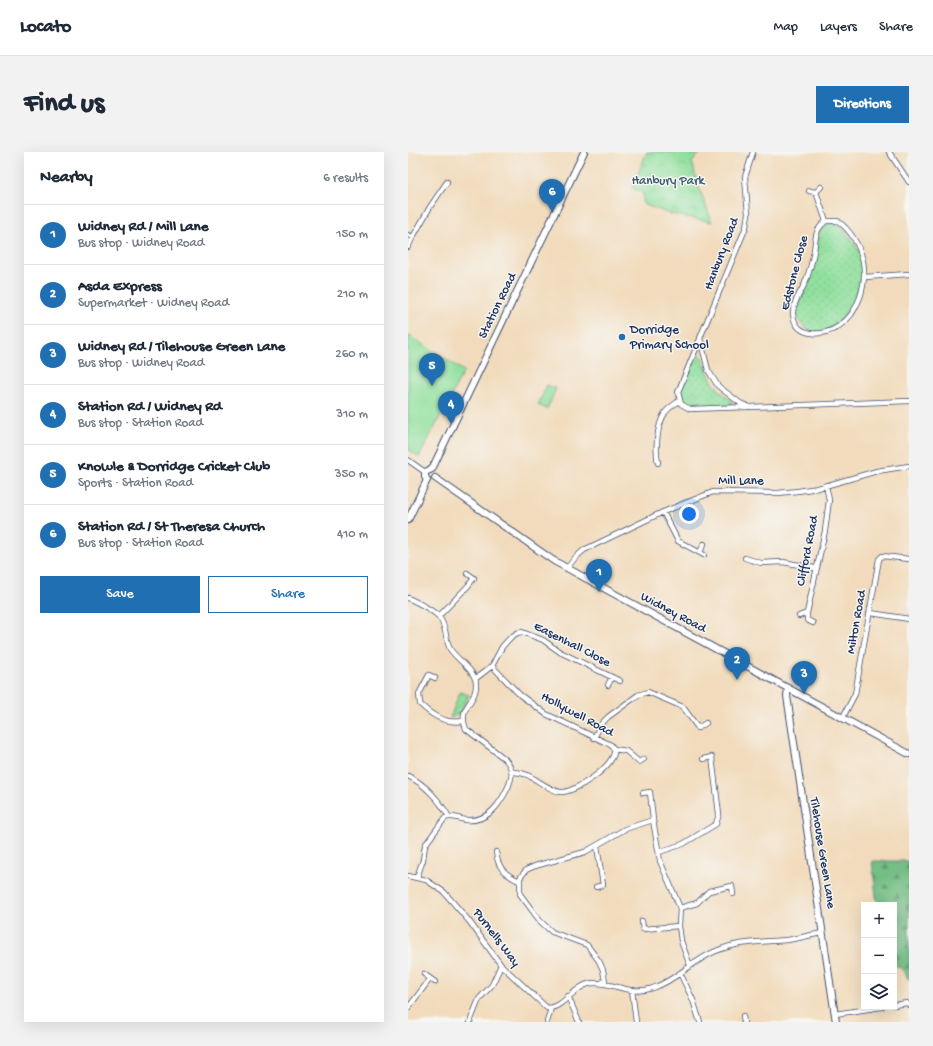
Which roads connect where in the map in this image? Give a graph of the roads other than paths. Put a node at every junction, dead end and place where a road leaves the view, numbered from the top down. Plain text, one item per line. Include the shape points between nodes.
1 (584, 152) edge
2 (753, 152) edge
3 (889, 152) edge
4 (447, 182) dead end
5 (909, 182) edge
6 (821, 187) dead end
7 (809, 190) dead end
8 (816, 192) junction
9 (826, 221) junction
10 (410, 236) edge
11 (408, 247) edge
12 (909, 274) edge
13 (865, 277) junction
14 (700, 338) junction
15 (679, 400) junction
16 (909, 401) edge
17 (750, 407) junction
18 (408, 460) edge
19 (658, 463) dead end
20 (909, 466) edge
21 (432, 469) junction
22 (425, 472) junction
23 (435, 478) junction
24 (427, 480) junction
25 (826, 485) junction
26 (663, 512) junction
27 (408, 520) edge
28 (704, 544) dead end
29 (745, 558) dead end
30 (909, 558) edge
31 (567, 568) junction
32 (816, 568) junction
33 (467, 573) dead end
34 (408, 598) edge
35 (807, 613) junction
36 (870, 613) junction
37 (438, 616) junction
38 (799, 616) dead end
39 (909, 619) edge
40 (813, 623) dead end
41 (492, 666) junction
42 (612, 677) junction
43 (435, 678) dead end
44 (475, 679) junction
45 (620, 681) dead end
46 (608, 685) dead end
47 (788, 688) junction
48 (843, 717) junction
49 (463, 721) junction
50 (706, 723) dead end
51 (594, 738) junction
52 (614, 749) junction
53 (909, 754) edge
54 (644, 759) dead end
55 (703, 759) dead end
56 (512, 772) junction
57 (408, 776) edge
58 (643, 793) dead end
59 (449, 816) junction
60 (653, 820) junction
61 (597, 846) junction
62 (659, 852) junction
63 (491, 859) dead end
64 (408, 876) edge
65 (417, 877) junction
66 (519, 881) junction
67 (596, 887) dead end
68 (733, 894) dead end
69 (680, 908) junction
70 (642, 921) dead end
71 (679, 926) junction
72 (823, 933) junction
73 (693, 963) junction
74 (501, 965) junction
75 (680, 973) junction
76 (424, 974) dead end
77 (601, 983) junction
78 (632, 990) junction
79 (568, 996) junction
80 (897, 1005) edge
81 (909, 1005) edge
82 (408, 1008) edge
83 (551, 1008) junction
84 (861, 1010) edge
85 (834, 1014) junction
86 (743, 1016) dead end
87 (470, 1022) edge
88 (547, 1022) edge
89 (579, 1022) edge
90 (636, 1022) edge
91 (700, 1022) edge
92 (744, 1022) edge
93 (836, 1022) edge

1 - 21 street, Station Road
2 - 14 street, Hanbury Road via 745,177 748,214 746,227
3 - 5 street
4 - 10 street
6 - 8 street
7 - 8 street
8 - 9 street
9 - 13 street, Edstone Close via 838,221 854,237 860,250
9 - 13 street, Edstone Close via 817,230 811,265 794,306 793,313 797,325 808,334 817,334 839,326 854,309
10 - 11 street
12 - 13 street
14 - 15 street, Hanbury Road via 678,392
14 - 17 street via 712,378 723,391
15 - 17 street via 690,409
15 - 19 street via 665,412 661,422 656,454
16 - 17 street
18 - 22 street
20 - 25 street, Mill Lane via 877,471
21 - 22 street
21 - 23 street via 436,473
22 - 24 street via 424,477
23 - 24 street
23 - 31 street, Widney Road
24 - 27 street
25 - 26 street, Mill Lane via 786,492 713,492
25 - 32 street, Clifford Road via 829,500
26 - 28 street via 678,541 702,554
26 - 31 street, Mill Lane via 584,550
29 - 32 street via 762,563 783,562
30 - 36 street, Milton Road via 882,556 879,559
31 - 47 street, Widney Road
32 - 35 street, Clifford Road
33 - 37 street via 474,578
34 - 37 street
35 - 38 street
35 - 40 street via 807,620
36 - 39 street
36 - 48 street, Milton Road via 855,694
37 - 44 street via 451,650
41 - 42 street, Easenhall Close via 502,647 517,632 522,632 543,640 560,652
41 - 44 street
41 - 51 street, Hollywell Road via 520,695 537,708
42 - 45 street, Easenhall Close
42 - 46 street, Easenhall Close
43 - 49 street via 429,675 419,694 420,704 444,720
44 - 49 street via 475,691 465,709
47 - 48 street, Widney Road
47 - 72 street, Tilehouse Green Lane via 787,696
48 - 53 street, Widney Road
49 - 56 street via 469,733 509,763
50 - 51 street via 698,728 683,707 648,692 638,695 608,718 601,724
51 - 52 street, Hollywell Road via 611,745
52 - 54 street, Hollywell Road via 626,751 639,762
52 - 56 street, Hollywell Road via 614,757 604,769 566,792 557,791 524,773
55 - 62 street via 712,757 719,814 716,824 683,844
56 - 59 street via 507,789 496,808 490,813 471,820
57 - 59 street via 429,792
58 - 60 street via 650,792
59 - 65 street via 425,845
60 - 61 street via 625,829
60 - 62 street
61 - 66 street via 526,870
61 - 67 street via 603,885
62 - 69 street via 664,873
63 - 66 street via 496,855 501,870
64 - 65 street, Purnells Way
65 - 74 street, Purnells Way via 433,883 449,896
66 - 77 street via 520,894 546,928 561,936 580,941 593,951 603,970 605,981
68 - 69 street via 732,886 715,888 697,903
69 - 71 street
70 - 71 street via 643,929
71 - 73 street via 684,954 689,963
72 - 73 street via 736,945 716,950
72 - 85 street, Tilehouse Green Lane
73 - 75 street
74 - 83 street, Purnells Way via 541,1004
74 - 87 street via 492,985 479,999
75 - 78 street via 654,988
75 - 91 street
76 - 82 street via 432,980
77 - 78 street
77 - 79 street via 582,986
78 - 90 street
79 - 83 street
79 - 89 street
80 - 81 street
83 - 88 street
84 - 85 street
85 - 93 street, Tilehouse Green Lane
86 - 92 street

